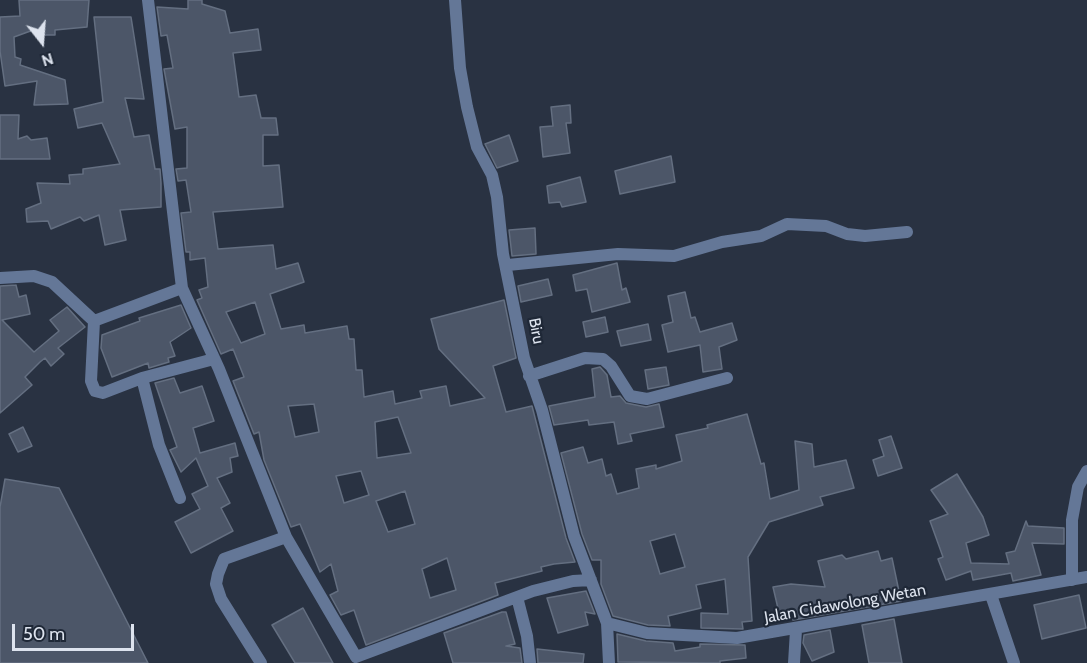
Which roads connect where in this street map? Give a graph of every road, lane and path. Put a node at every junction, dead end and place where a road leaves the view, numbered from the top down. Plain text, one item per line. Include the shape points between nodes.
1 (148, 0) edge
2 (455, 0) edge
3 (907, 232) dead end
4 (508, 265) junction
5 (0, 278) edge
6 (182, 288) junction
7 (94, 321) junction
8 (214, 359) junction
9 (529, 376) junction
10 (142, 378) junction
11 (727, 378) dead end
12 (1087, 471) edge
13 (180, 498) dead end
14 (286, 537) junction
15 (1087, 577) edge
16 (591, 580) junction
17 (1072, 580) junction
18 (991, 594) junction
19 (517, 597) junction
20 (607, 623) junction
21 (796, 630) junction
22 (261, 663) edge
23 (530, 663) edge
24 (609, 663) edge
25 (794, 663) edge
26 (1014, 663) edge

1 - 6 street
2 - 4 street, Biru via 465,98 477,147 494,186 503,254
3 - 4 street via 866,236 826,226 787,224 760,236 674,256 618,254
4 - 9 street, Biru
5 - 7 street via 34,276 52,282
6 - 7 street
6 - 8 street
7 - 10 street via 91,381 95,390 110,392
8 - 10 street
8 - 14 street
9 - 11 street via 585,358 603,359 630,396 647,399
9 - 16 street, Biru via 542,410 574,536
10 - 13 street via 159,445
12 - 17 street via 1078,487 1072,520
14 - 19 street via 356,657
14 - 22 street via 224,560 216,584 221,599
15 - 17 street, Jalan Cidawolong Wetan
16 - 19 street via 573,581
16 - 20 street, Biru
17 - 18 street, Jalan Cidawolong Wetan
18 - 21 street, Jalan Cidawolong Wetan
18 - 26 street
19 - 23 street
20 - 21 street, Jalan Cidawolong Wetan via 647,633 699,638 737,638
20 - 24 street, Biru
21 - 25 street

